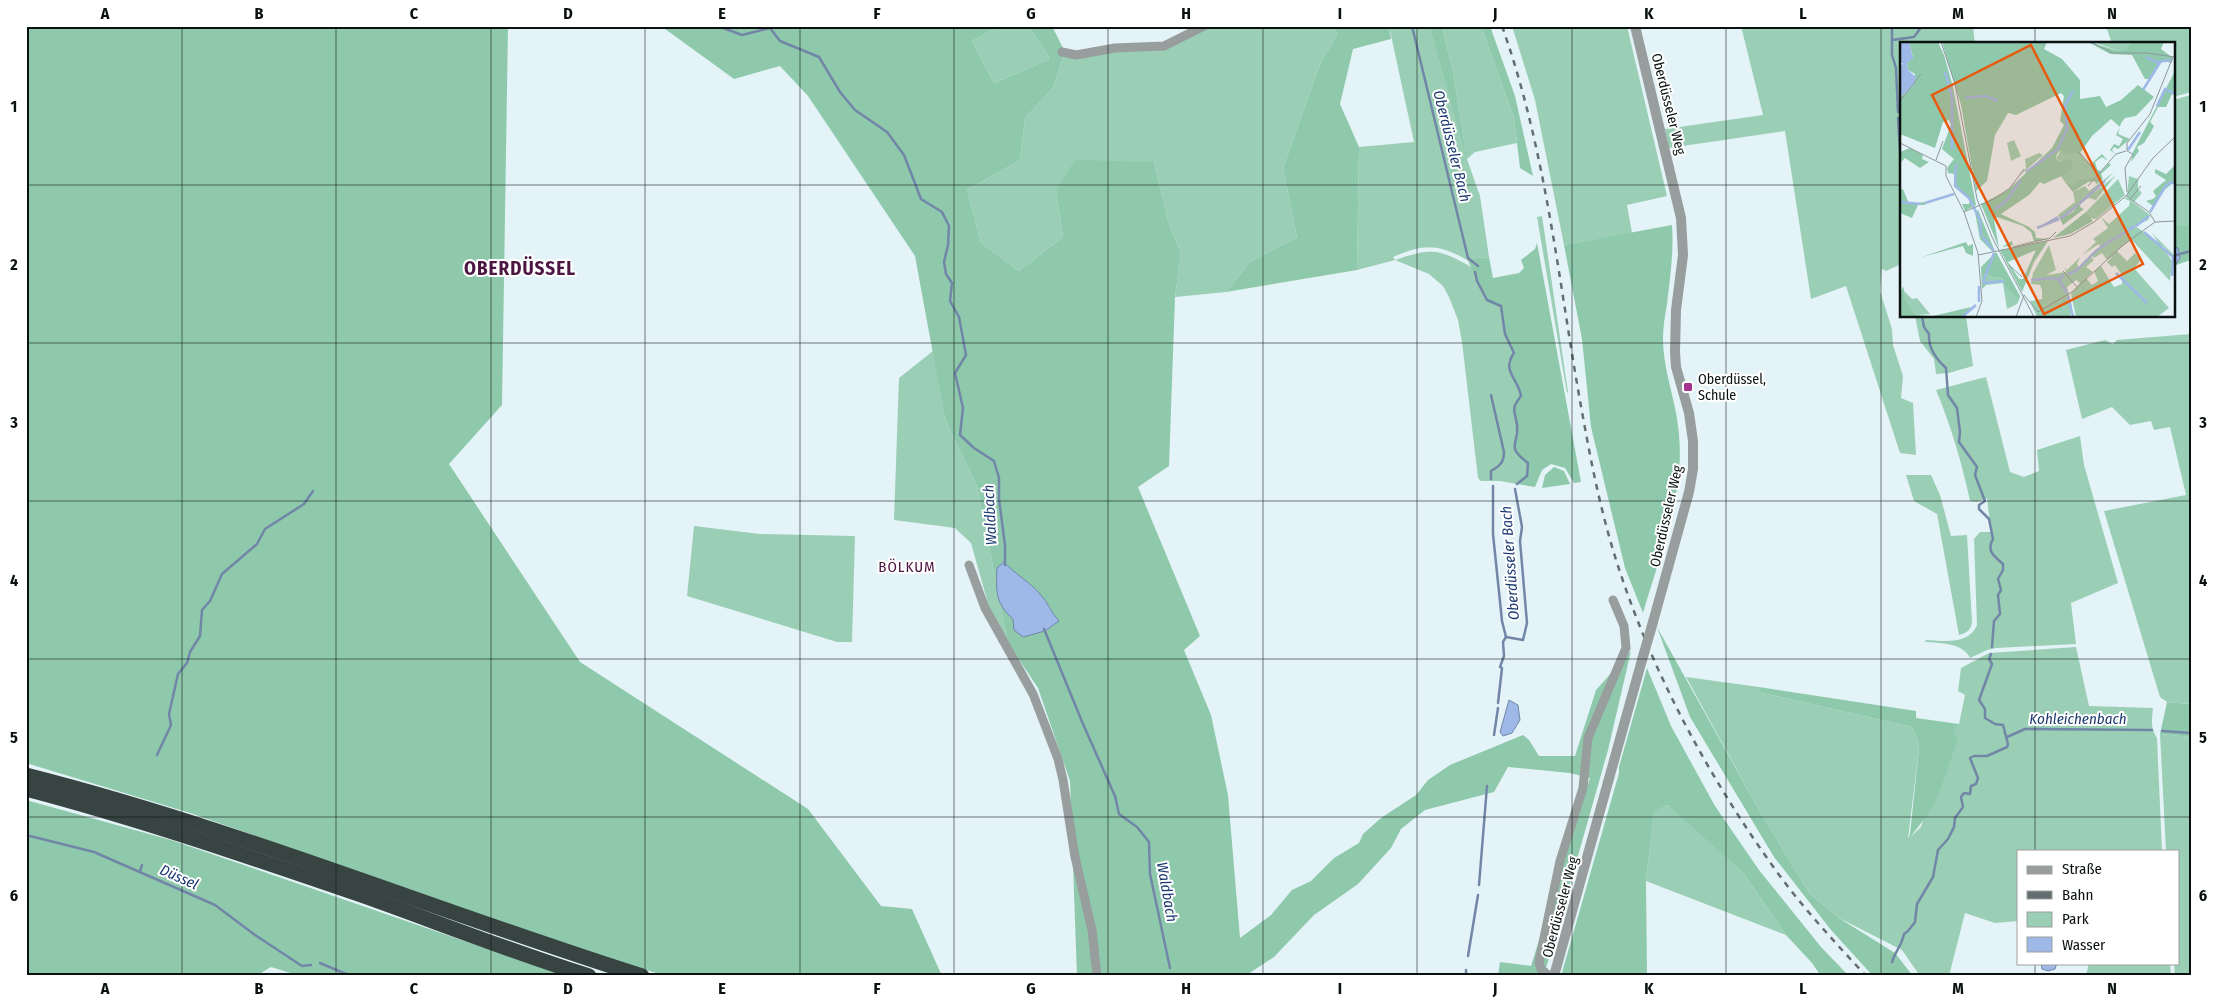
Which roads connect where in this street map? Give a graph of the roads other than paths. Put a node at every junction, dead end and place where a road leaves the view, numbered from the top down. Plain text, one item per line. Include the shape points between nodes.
1 (1204, 26) edge
2 (1636, 26) edge
3 (1062, 52) dead end
4 (969, 564) dead end
5 (1613, 600) dead end
6 (26, 775) edge
7 (26, 789) edge
8 (589, 976) edge
9 (642, 976) edge
10 (1097, 976) edge
11 (1549, 976) edge
12 (1554, 976) edge

1 - 3 street via 1164,46 1115,48 1076,55
2 - 12 street, Oberdüsseler Weg, bridge via 1681,218 1683,261 1674,352 1691,422 1694,455 1689,492
4 - 10 street via 985,608 1033,694 1058,759 1074,857 1092,930
5 - 11 street, Oberdüsseler Weg via 1627,643 1588,738 1584,788 1563,850 1539,962
6 - 9 highway via 182,818
7 - 8 highway via 174,831

